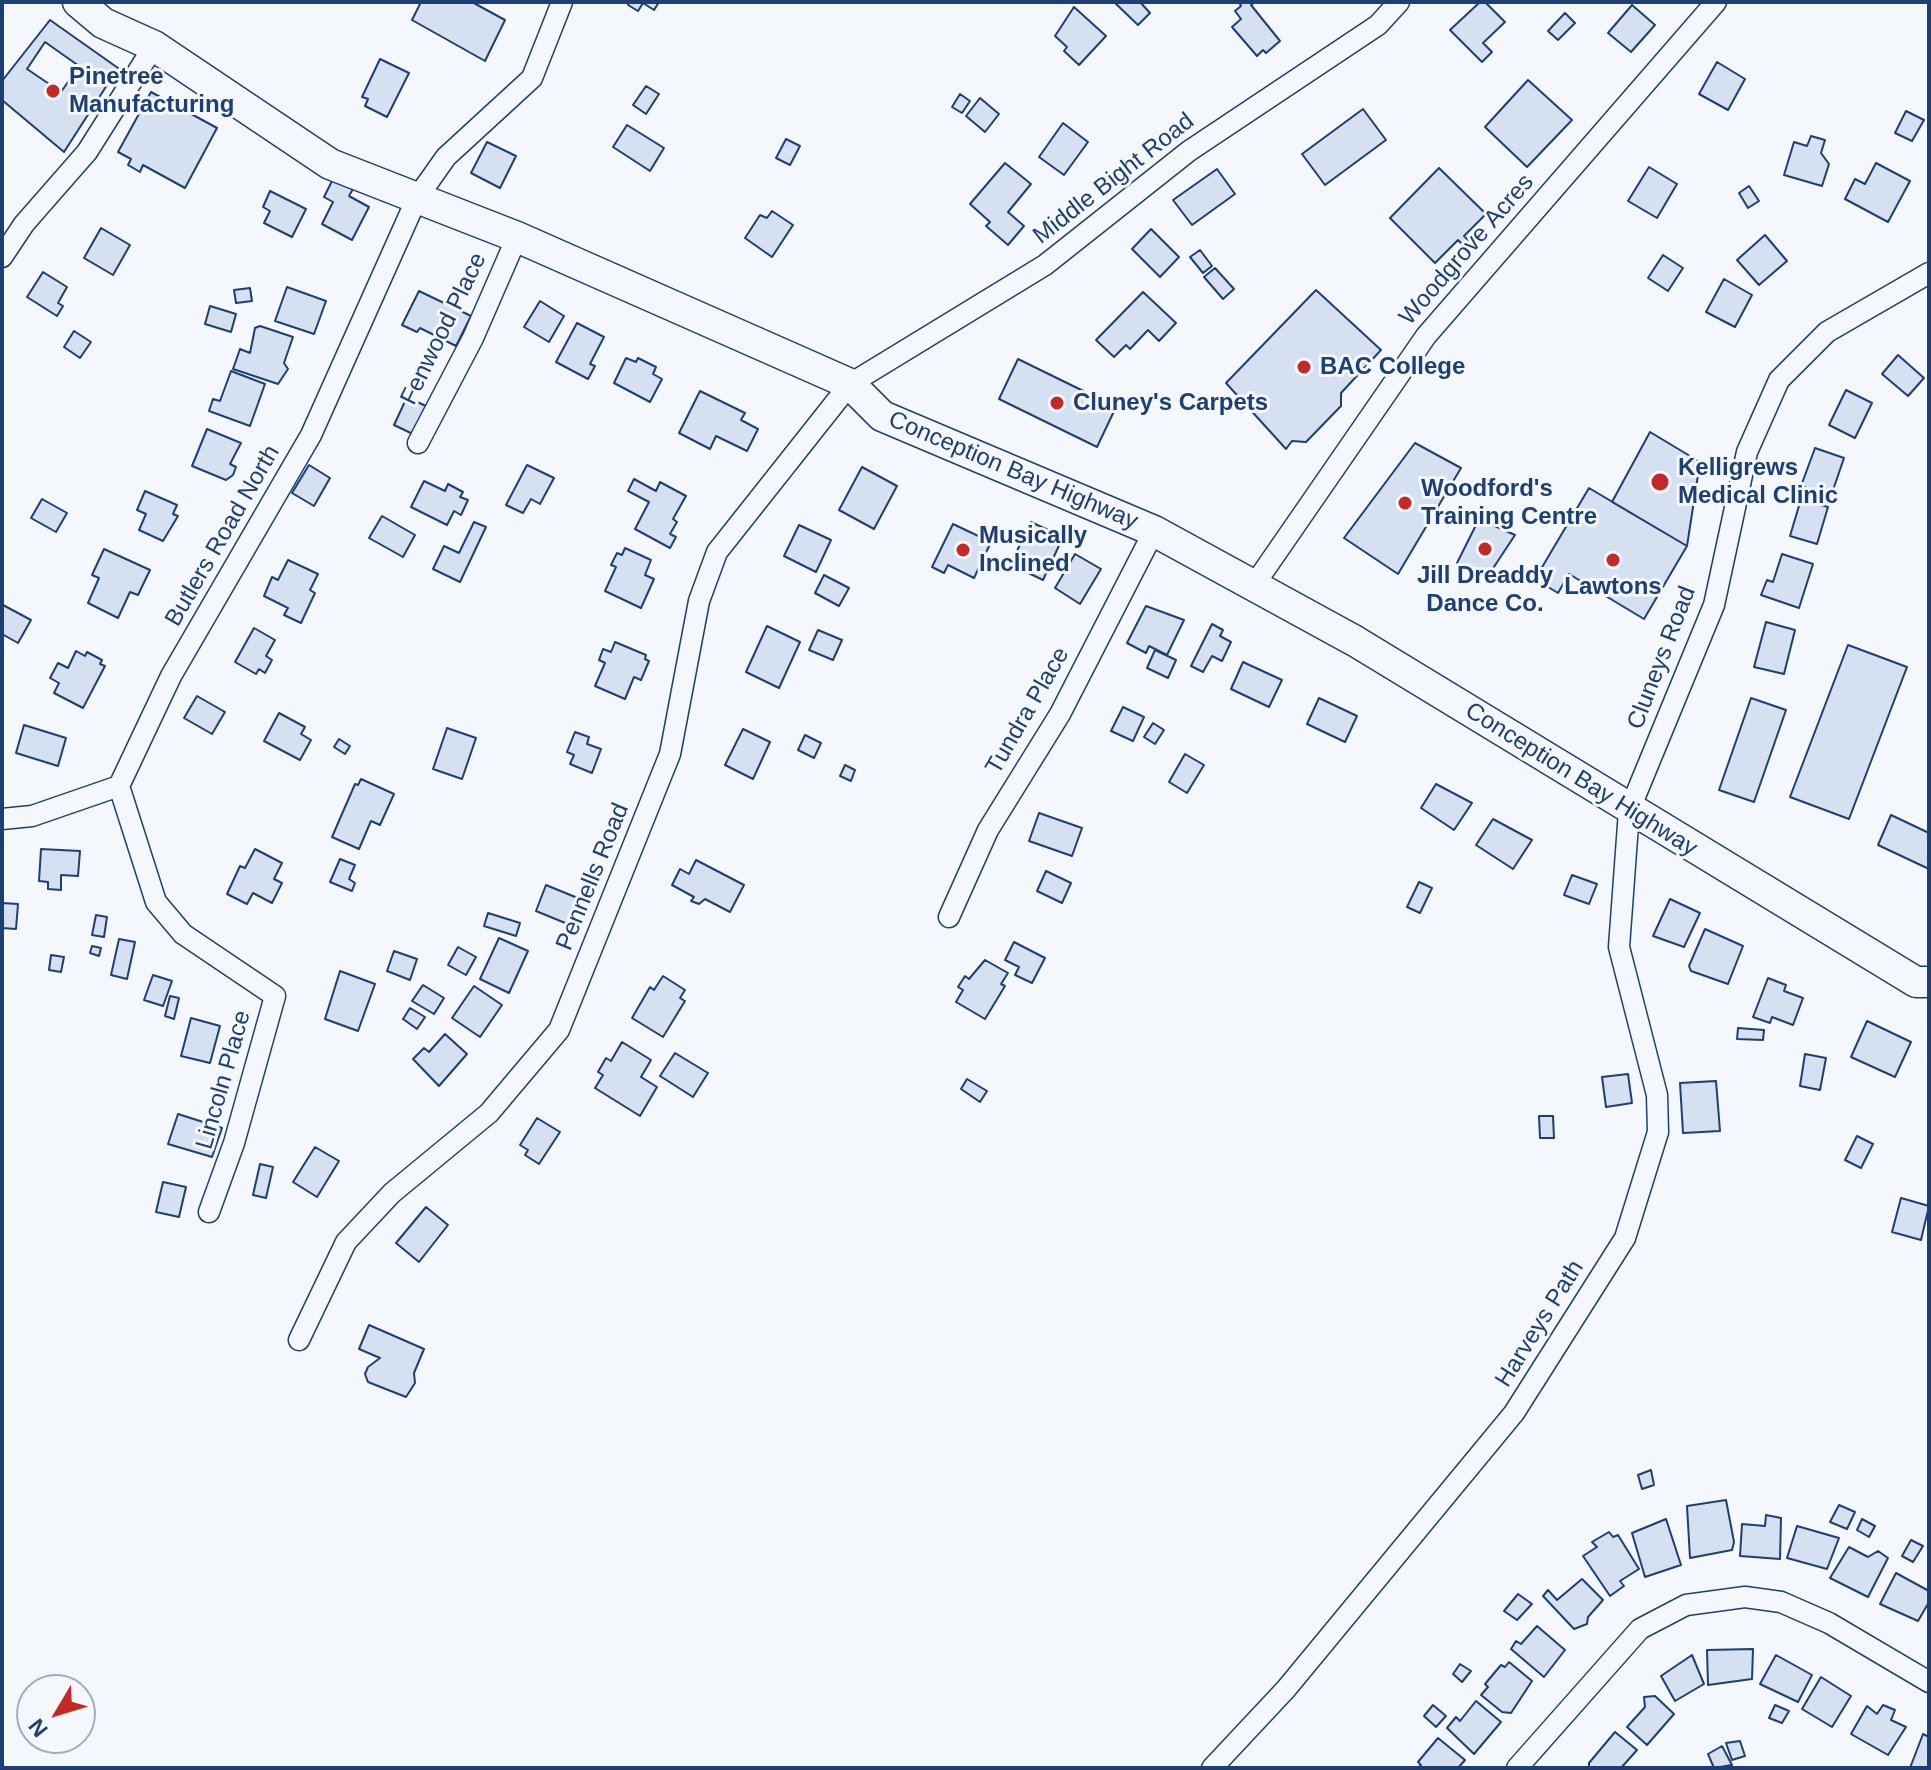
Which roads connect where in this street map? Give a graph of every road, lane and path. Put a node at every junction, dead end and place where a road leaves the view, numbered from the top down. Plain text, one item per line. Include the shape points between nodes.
1 (78, 2) edge
2 (562, 2) edge
3 (1399, 2) edge
4 (1716, 2) edge
5 (154, 46) junction
6 (417, 198) junction
7 (517, 237) junction
8 (2, 257) edge
9 (1929, 273) edge
10 (850, 384) junction
11 (418, 443) dead end
12 (1154, 531) junction
13 (1252, 588) junction
14 (119, 786) junction
15 (1629, 811) junction
16 (2, 819) edge
17 (949, 917) dead end
18 (1929, 982) edge
19 (209, 1212) dead end
20 (299, 1340) dead end
21 (1929, 1682) edge
22 (1212, 1768) edge
23 (1517, 1768) edge

1 - 5 main road, Conception Bay Highway via 103,23
2 - 6 street, Butlers Road North via 532,78 446,157
3 - 10 street, Middle Bight Road via 1378,25 1189,151 1045,265
4 - 13 street, Woodgrove Acres via 1426,336
5 - 6 main road, Conception Bay Highway via 330,164
5 - 8 street via 87,152
6 - 7 main road, Conception Bay Highway
6 - 14 street, Butlers Road North via 311,435 171,676
7 - 10 main road, Conception Bay Highway
7 - 11 street, Fenwood Place via 473,338
9 - 15 street, Cluneys Road via 1827,332 1779,380 1747,452 1714,605
10 - 12 main road, Conception Bay Highway via 882,416
10 - 20 street, Pennells Road via 717,552 699,601 670,754 559,1030 489,1113 392,1193 346,1242
12 - 13 main road, Conception Bay Highway
12 - 17 street, Tundra Place via 1060,714 988,830
13 - 15 main road, Conception Bay Highway via 1355,641
14 - 16 street via 32,816
14 - 19 street, Lincoln Place via 156,902 183,934 275,996
15 - 18 main road, Conception Bay Highway via 1916,982
15 - 22 street, Harveys Path via 1619,947 1657,1095 1658,1132 1625,1238 1514,1413 1286,1689
21 - 23 street via 1829,1623 1781,1602 1745,1597 1686,1605 1640,1629

